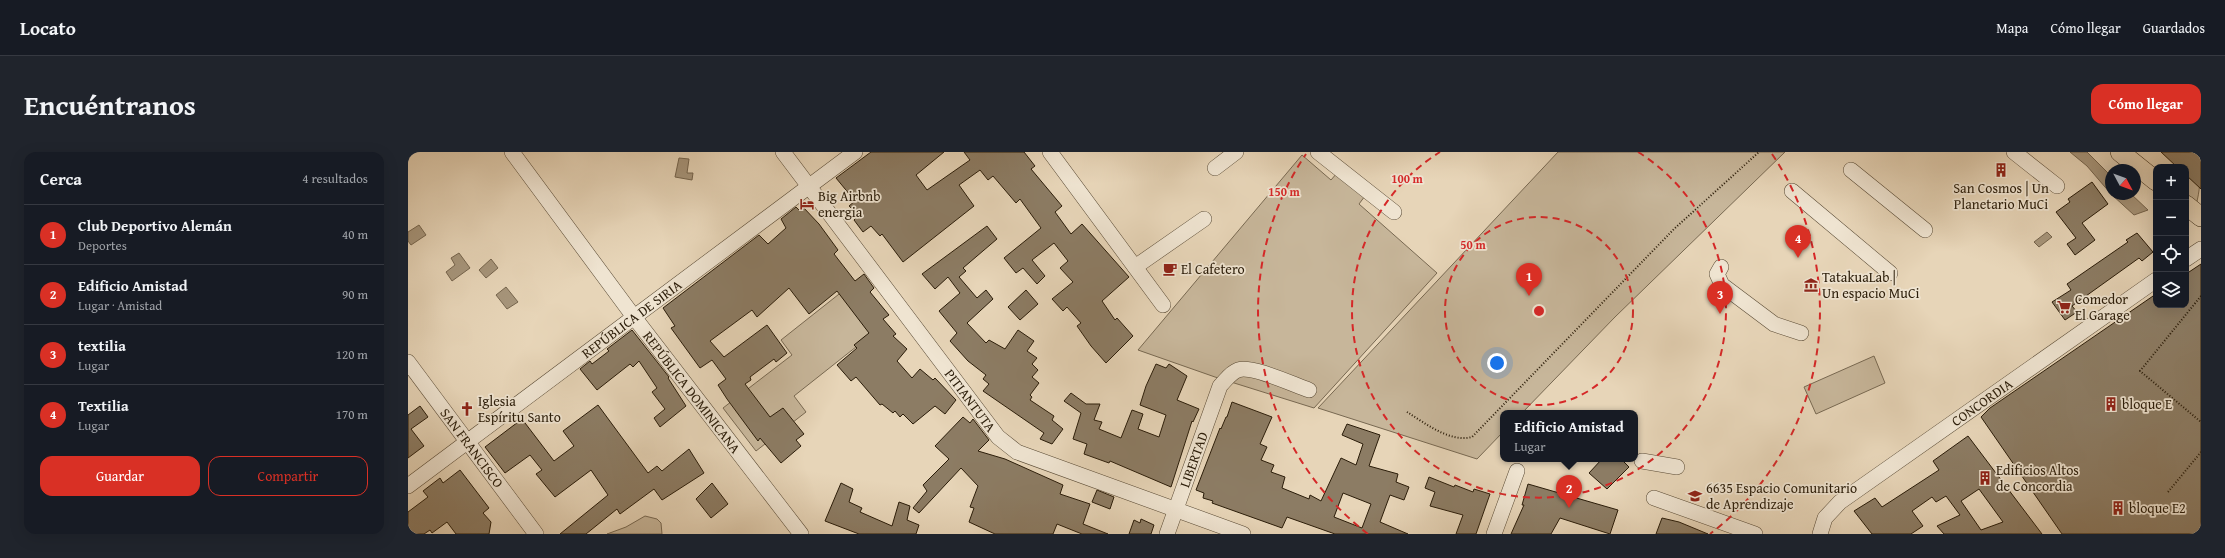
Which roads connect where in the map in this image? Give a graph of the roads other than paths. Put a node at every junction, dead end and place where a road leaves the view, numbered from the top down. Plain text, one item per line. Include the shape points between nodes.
1 (512, 152) edge
2 (783, 152) edge
3 (855, 152) edge
4 (1050, 152) edge
5 (1236, 152) edge
6 (1318, 152) edge
7 (2014, 152) edge
8 (2120, 152) edge
9 (1214, 168) dead end
10 (1851, 170) dead end
11 (2153, 179) edge
12 (809, 186) junction
13 (2057, 186) dead end
14 (1792, 191) dead end
15 (1394, 212) dead end
16 (1204, 219) dead end
17 (1925, 230) dead end
18 (2201, 248) edge
19 (2189, 257) edge
20 (1135, 267) junction
21 (1722, 267) dead end
22 (1890, 273) dead end
23 (2153, 282) edge
24 (1163, 305) dead end
25 (634, 317) junction
26 (1801, 333) dead end
27 (408, 362) edge
28 (1309, 390) dead end
29 (467, 442) junction
30 (1642, 461) dead end
31 (1677, 466) dead end
32 (1517, 471) dead end
33 (408, 486) edge
34 (1654, 498) dead end
35 (1176, 509) junction
36 (536, 534) edge
37 (801, 534) edge
38 (1167, 534) edge
39 (1243, 534) edge
40 (1494, 534) edge
41 (1755, 534) edge
42 (1820, 534) edge

1 - 25 street, REPÚBLICA DOMINICANA
2 - 12 street, PITIANTUTA
3 - 12 street, REPÚBLICA DE SIRIA
4 - 20 street
5 - 9 street
6 - 15 street
7 - 13 street
8 - 11 main road
10 - 17 street
12 - 25 street, REPÚBLICA DE SIRIA
12 - 35 street, PITIANTUTA via 998,437 1017,452
14 - 22 street
16 - 20 street
18 - 19 street
20 - 24 street
21 - 26 street via 1717,274 1722,285 1774,324
23 - 42 street, CONCORDIA via 1840,502 1825,518
25 - 29 street, REPÚBLICA DE SIRIA
25 - 37 street, REPÚBLICA DOMINICANA
27 - 29 street, SAN FRANCISCO
28 - 35 street, LIBERTAD via 1243,369 1232,372 1220,386
29 - 33 street, REPÚBLICA DE SIRIA
29 - 36 street, SAN FRANCISCO
30 - 31 street
32 - 40 street
34 - 41 street
35 - 38 street, LIBERTAD
35 - 39 street, PITIANTUTA

